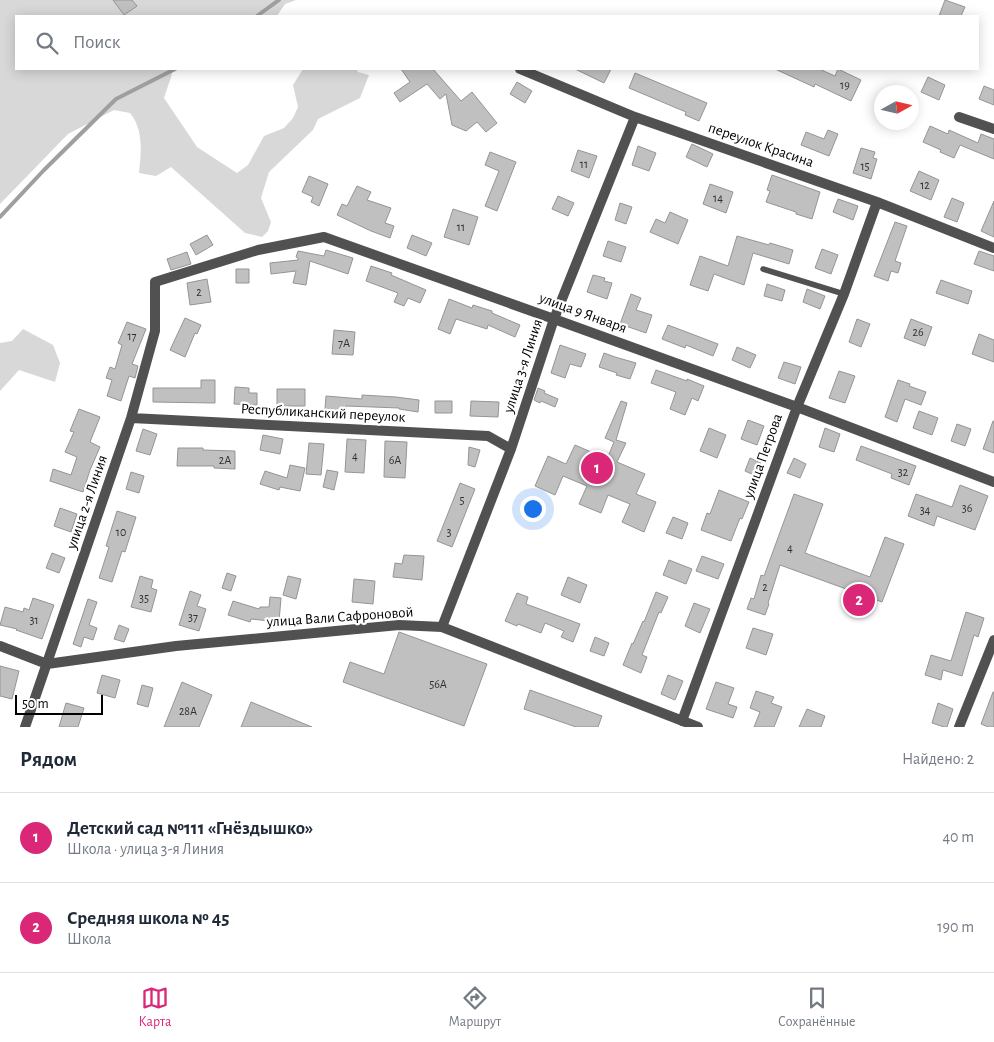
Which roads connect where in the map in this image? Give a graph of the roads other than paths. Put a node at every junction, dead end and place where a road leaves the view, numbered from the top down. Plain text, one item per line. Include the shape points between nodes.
1 (522, 70) edge
2 (635, 117) junction
3 (959, 117) dead end
4 (994, 129) edge
5 (877, 202) junction
6 (994, 248) edge
7 (763, 269) dead end
8 (155, 282) joint
9 (844, 294) junction
10 (554, 319) junction
11 (797, 407) junction
12 (131, 418) junction
13 (511, 449) junction
14 (994, 482) edge
15 (442, 627) junction
16 (994, 640) edge
17 (0, 646) edge
18 (47, 664) junction
19 (682, 721) junction
20 (25, 727) edge
21 (698, 727) edge
22 (959, 727) edge

1 - 2 street, переулок Красина
2 - 5 street, переулок Красина
2 - 10 street, улица 3-я Линия
3 - 4 street
5 - 6 street, переулок Красина
5 - 9 street, улица Петрова
7 - 9 lane
8 - 10 street, улица 9 Января via 258,250 324,237
8 - 12 street, улица 2-я Линия via 154,332
9 - 11 street, улица Петрова
10 - 11 street, улица 9 Января
10 - 13 street, улица 3-я Линия
11 - 14 street, улица 9 Января
11 - 19 street, улица Петрова
12 - 13 street, Республиканский переулок via 488,436
12 - 18 street, улица 2-я Линия
13 - 15 street, улица 3-я Линия
15 - 18 street, улица Вали Сафроновой via 399,624 176,646
15 - 19 street, улица Вали Сафроновой
16 - 22 street
17 - 18 street, улица Вали Сафроновой
18 - 20 street, улица 2-я Линия
19 - 21 street, улица Вали Сафроновой

